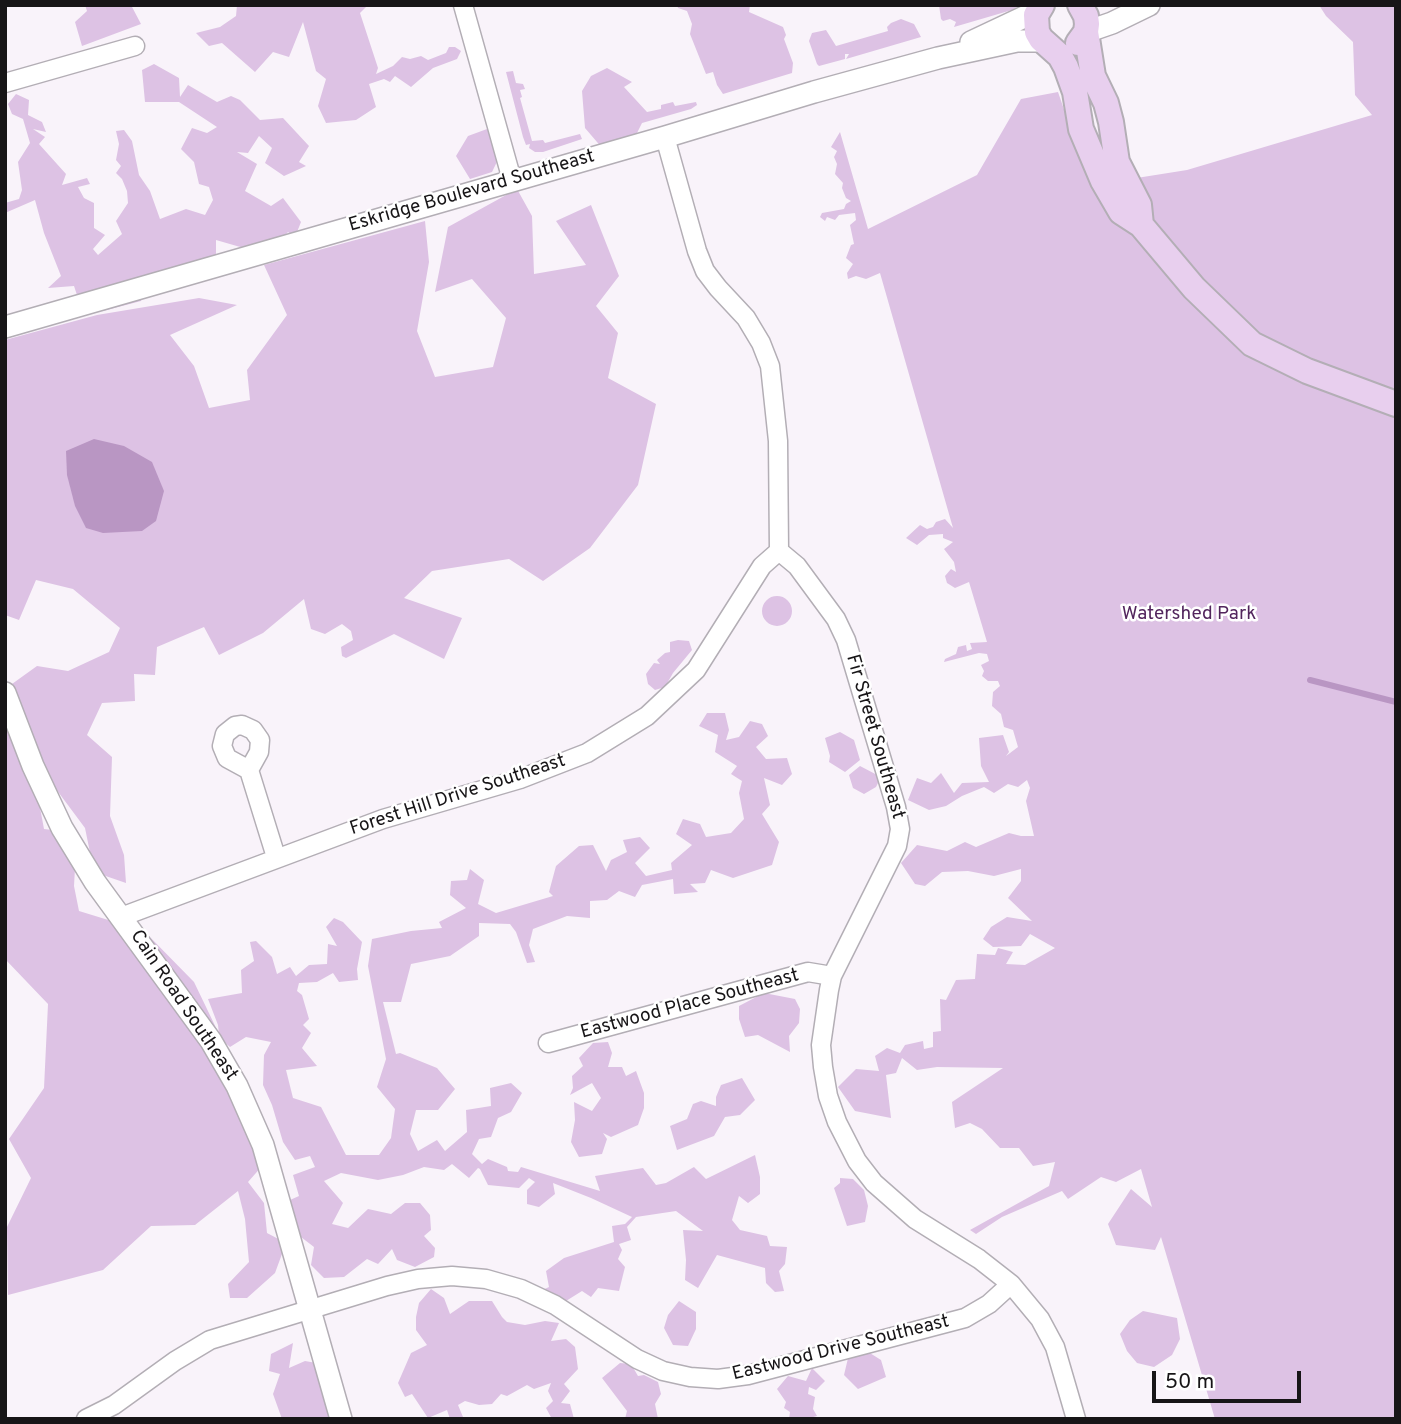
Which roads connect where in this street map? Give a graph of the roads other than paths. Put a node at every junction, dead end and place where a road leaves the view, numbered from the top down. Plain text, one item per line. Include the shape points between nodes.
1 (463, 5) edge
2 (1080, 5) edge
3 (1149, 5) edge
4 (1040, 7) edge
5 (1086, 32) junction
6 (1045, 43) junction
7 (135, 46) dead end
8 (938, 58) junction
9 (5, 83) edge
10 (665, 137) junction
11 (512, 180) junction
12 (1140, 225) junction
13 (5, 327) edge
14 (1396, 404) edge
15 (779, 551) junction
16 (5, 693) edge
17 (249, 770) dead end
18 (276, 857) junction
19 (121, 917) junction
20 (832, 976) junction
21 (548, 1043) dead end
22 (1011, 1284) junction
23 (311, 1311) junction
24 (86, 1419) edge
25 (341, 1419) edge
26 (1076, 1419) edge

1 - 11 street
2 - 5 main road
3 - 5 street
4 - 6 main road via 1035,24
4 - 8 street, Eskridge Boulevard Southeast
5 - 6 main road via 1070,47
5 - 12 main road via 1117,162 1139,205
6 - 8 street, Eskridge Boulevard Southeast via 1017,41
6 - 12 main road via 1066,67 1081,129 1103,181 1121,212
7 - 9 street
8 - 10 street, Eskridge Boulevard Southeast
10 - 11 street, Eskridge Boulevard Southeast
10 - 15 street via 705,271 746,318 770,366 778,441
11 - 13 street, Eskridge Boulevard Southeast
12 - 14 main road via 1194,288 1252,344 1307,371
15 - 18 street, Forest Hill Drive Southeast via 762,566 696,670 647,716 587,753
15 - 20 street, Fir Street Southeast via 797,566 846,640 900,829 897,846
16 - 19 street, Cain Road Southeast via 62,828
17 - 18 street
18 - 19 street, Forest Hill Drive Southeast
19 - 23 street, Cain Road Southeast via 211,1041 237,1086 263,1144
20 - 21 street, Eastwood Place Southeast via 808,972
20 - 22 street, Fir Street Southeast via 821,1045 828,1096 845,1141 874,1183 900,1209
22 - 23 street, Eastwood Drive Southeast via 965,1318 718,1379 663,1371 555,1305 486,1279 418,1279
22 - 26 street, Fir Street Southeast via 1040,1319 1055,1347
23 - 24 street, Eastwood Drive Southeast via 210,1340
23 - 25 street, Cain Road Southeast

